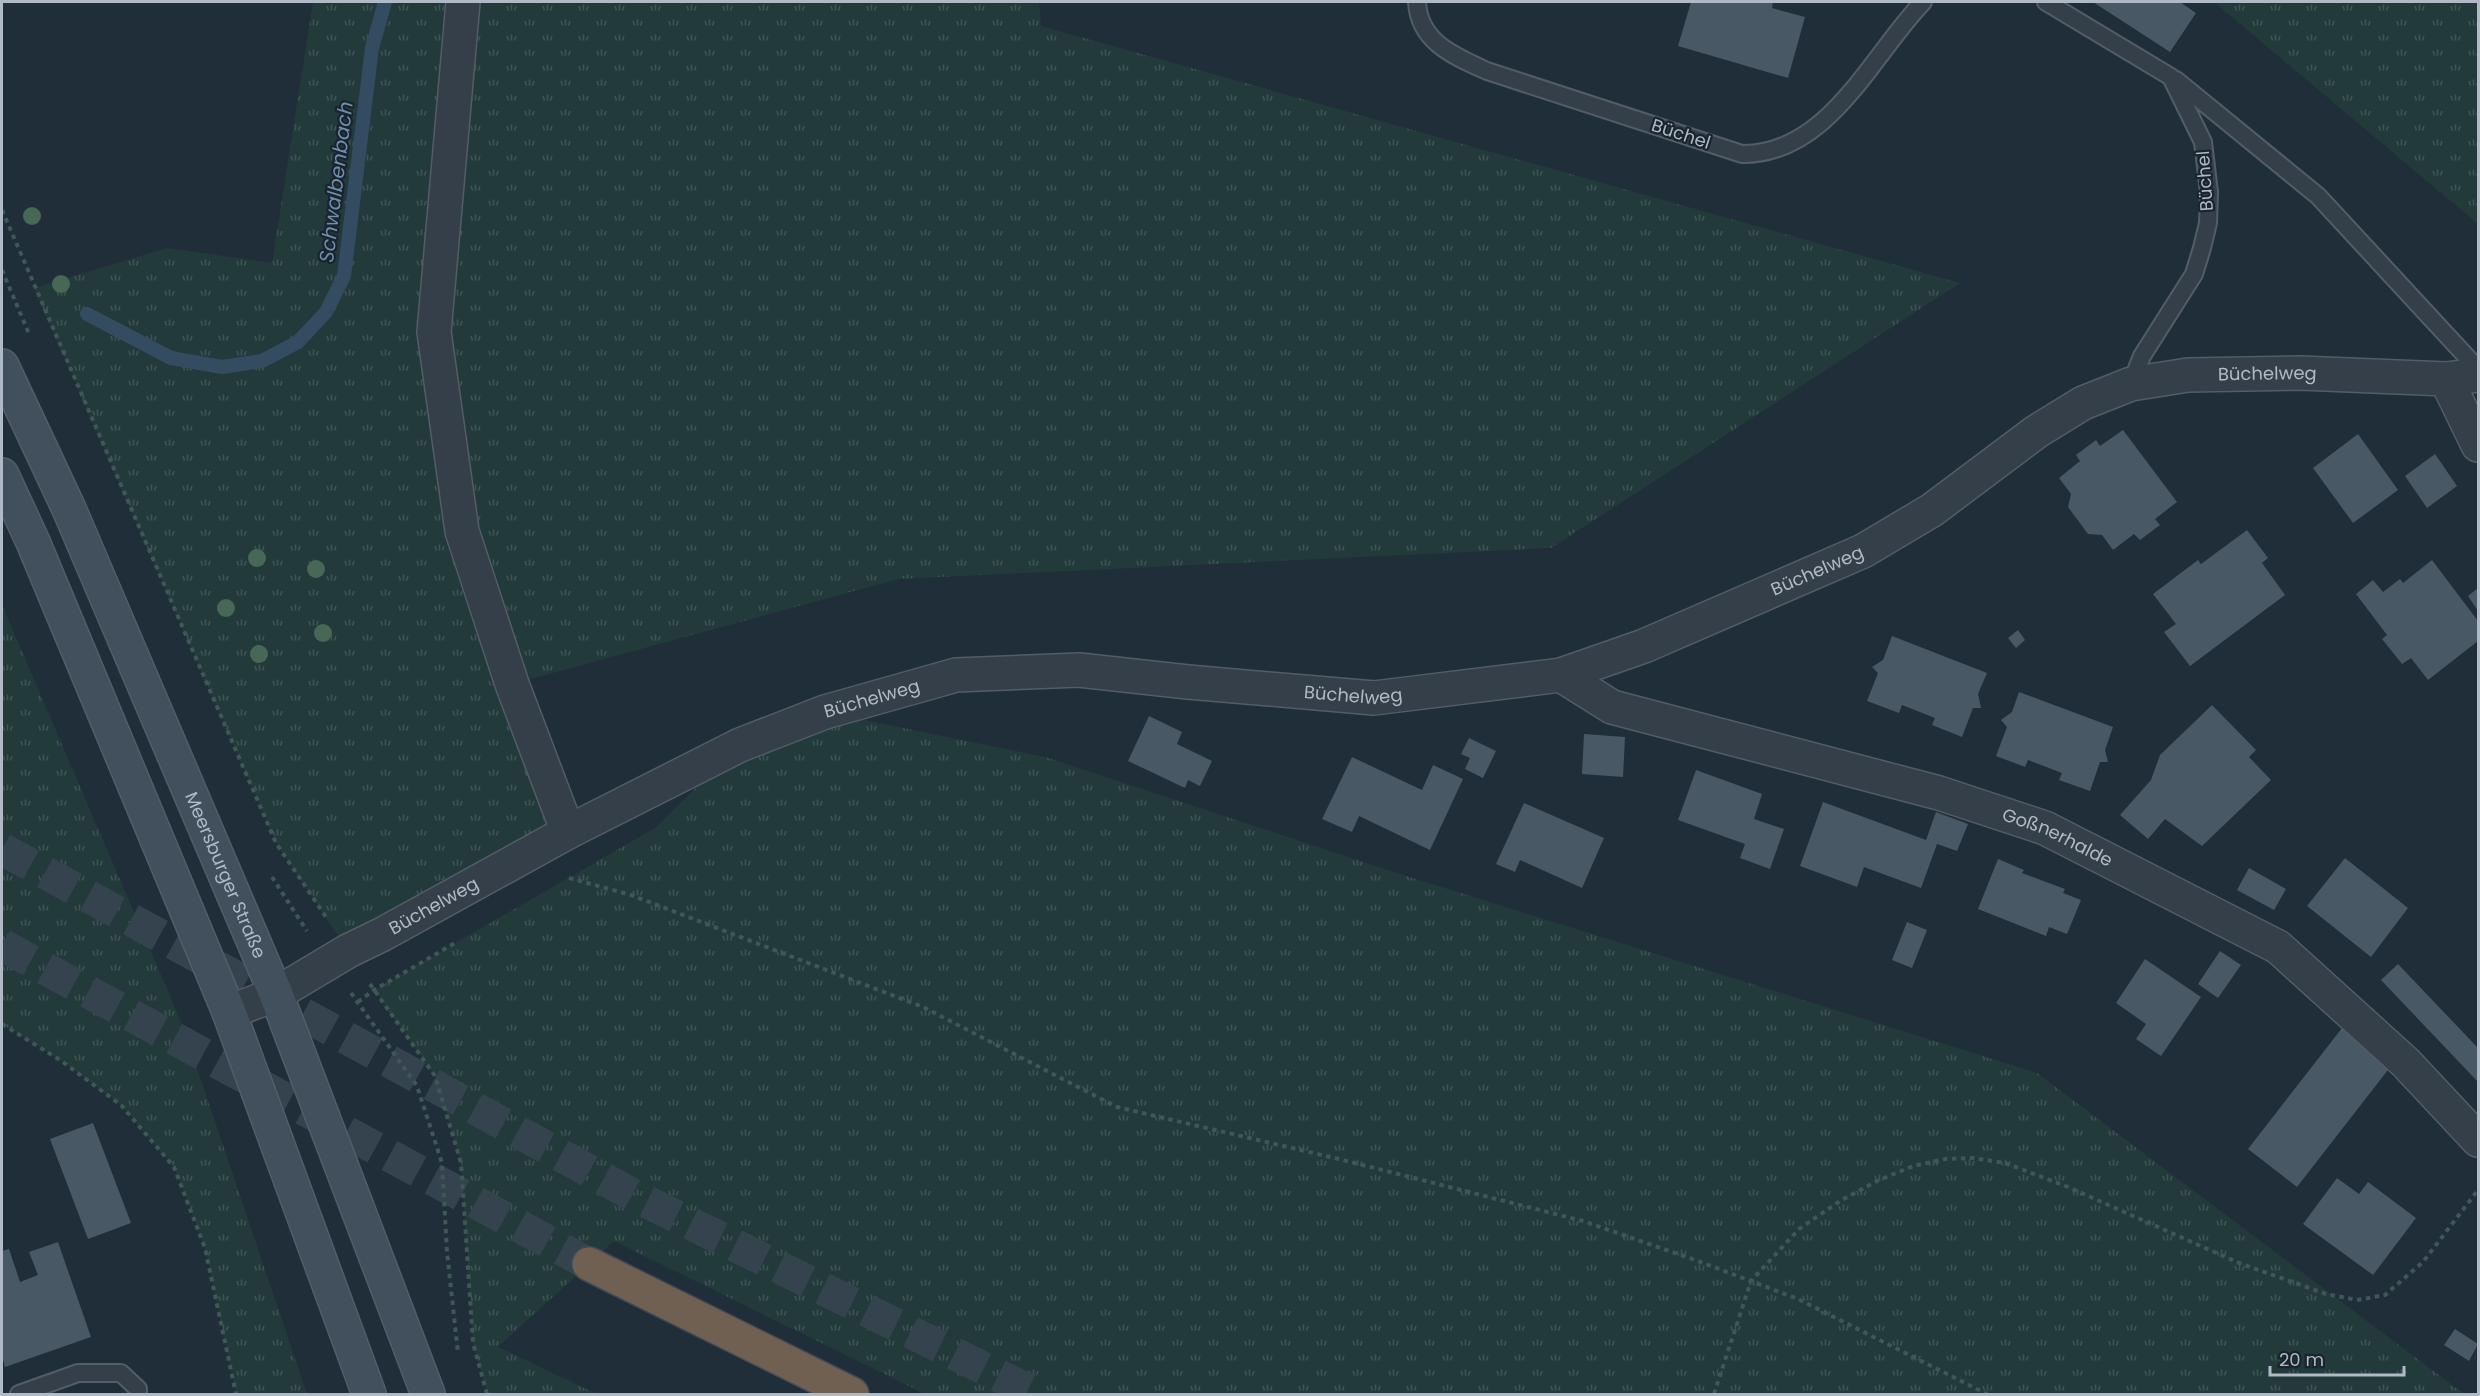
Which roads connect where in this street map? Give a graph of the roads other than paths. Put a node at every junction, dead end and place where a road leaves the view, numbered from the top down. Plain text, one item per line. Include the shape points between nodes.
1 (463, 2) edge
2 (1417, 2) edge
3 (1923, 2) edge
4 (2046, 2) edge
5 (2171, 77) junction
6 (2, 366) edge
7 (2478, 369) edge
8 (2478, 375) edge
9 (2446, 379) junction
10 (2131, 384) junction
11 (2478, 445) edge
12 (2, 475) edge
13 (1561, 675) junction
14 (568, 832) junction
15 (276, 994) junction
16 (230, 1012) junction
17 (2478, 1140) edge
18 (589, 1264) tunnel mouth
19 (19, 1395) edge
20 (138, 1395) edge
21 (369, 1395) edge
22 (428, 1395) edge
23 (852, 1395) edge

1 - 14 street via 434,332 462,531 512,684
2 - 3 lane, Büchel via 1425,31 1435,43 1487,71 1742,154 1760,154 1794,142 1832,112
4 - 5 lane
5 - 7 lane via 2319,196
5 - 10 lane, Büchel via 2203,142 2208,223 2194,274 2142,356
6 - 15 street, Meersburger Straße via 69,509
8 - 9 street, Büchelweg
9 - 10 street, Büchelweg via 2290,373 2188,375
9 - 11 street
10 - 13 street, Büchelweg via 2083,403 2036,432 1932,510 1863,551 1644,646
12 - 16 street
13 - 14 street, Büchelweg via 1374,698 1079,670 956,675 825,712 740,745
13 - 17 street, Goßnerhalde via 1612,707 1939,793 2055,833 2278,947 2406,1063
14 - 15 street, Büchelweg
15 - 16 street, Büchelweg
15 - 22 street, Meersburger Straße
16 - 21 street
18 - 23 highway
19 - 20 lane via 78,1373 121,1373 138,1389

